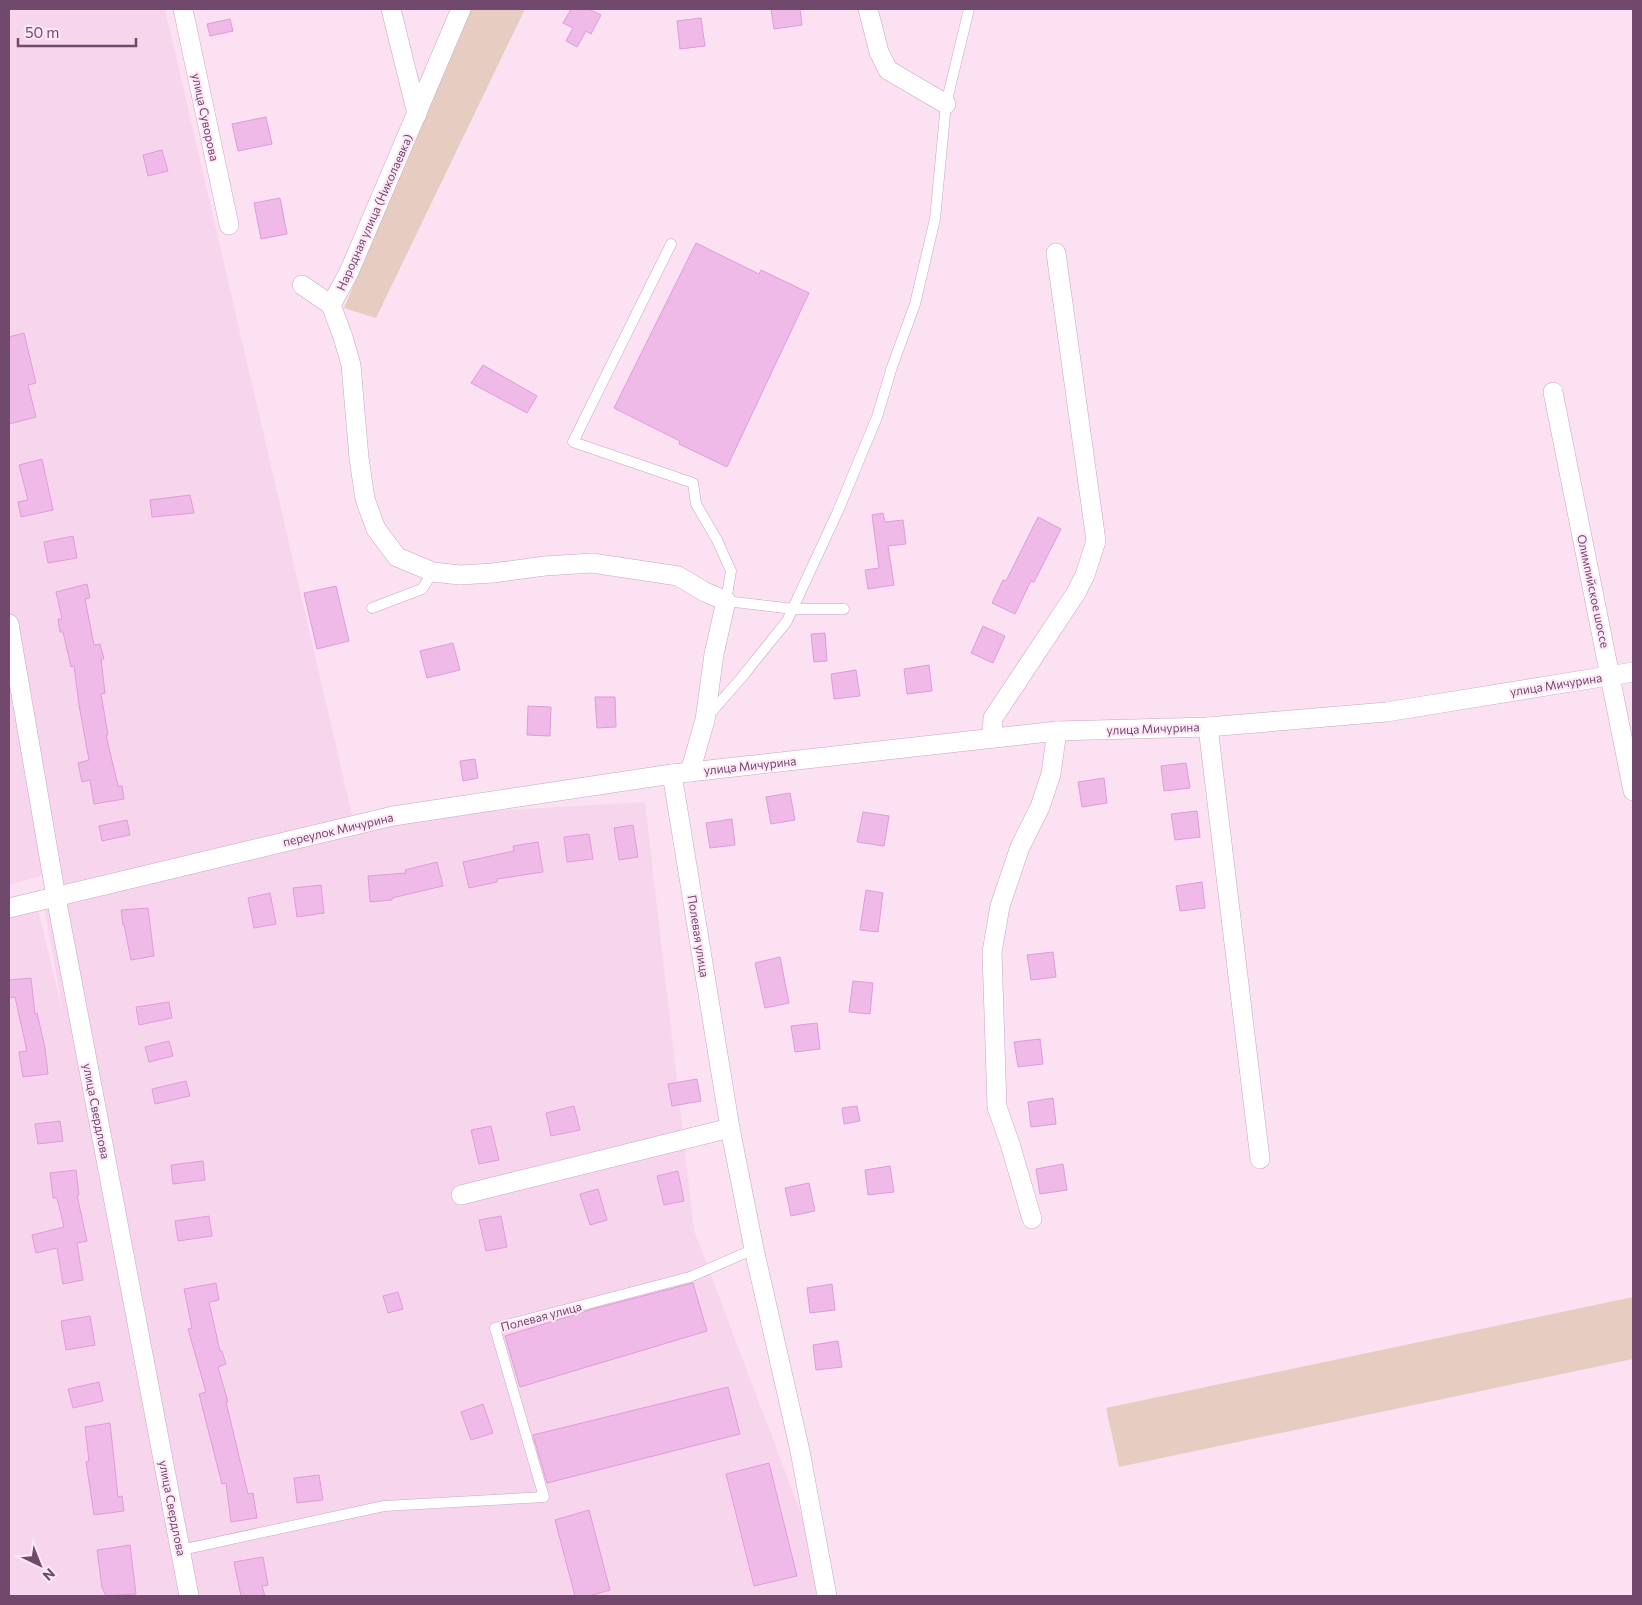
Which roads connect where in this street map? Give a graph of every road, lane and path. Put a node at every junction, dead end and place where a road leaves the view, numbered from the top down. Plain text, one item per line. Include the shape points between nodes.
1 (183, 9) edge
2 (391, 9) edge
3 (461, 9) edge
4 (868, 9) edge
5 (969, 9) edge
6 (946, 104) junction
7 (417, 114) junction
8 (229, 225) dead end
9 (671, 244) dead end
10 (1056, 253) dead end
11 (302, 284) dead end
12 (331, 305) junction
13 (1553, 392) dead end
14 (433, 572) junction
15 (726, 601) junction
16 (372, 608) dead end
17 (793, 609) junction
18 (844, 609) dead end
19 (9, 624) edge
20 (1633, 672) edge
21 (1611, 675) junction
22 (705, 720) junction
23 (1208, 727) junction
24 (1057, 731) junction
25 (992, 738) junction
26 (681, 773) junction
27 (1633, 790) edge
28 (56, 897) junction
29 (9, 908) edge
30 (730, 1128) junction
31 (1260, 1159) dead end
32 (461, 1195) dead end
33 (1032, 1219) dead end
34 (754, 1249) junction
35 (181, 1550) junction
36 (189, 1596) edge
37 (827, 1596) edge

1 - 8 street, улица Суворова
2 - 7 street
3 - 7 street, Народная улица (Николаевка)
4 - 6 street via 879,52 888,70
5 - 6 lane
6 - 17 lane via 935,219 915,304 878,417
7 - 12 street, Народная улица (Николаевка) via 349,272
9 - 15 lane via 573,442 693,483 696,504 731,571
10 - 25 street via 1096,541 1076,593 993,718
11 - 12 street
12 - 14 street, Народная улица (Николаевка) via 350,365 364,499 376,529 397,556
13 - 21 street, Олимпийское шоссе
14 - 15 street, Народная улица (Николаевка) via 460,575 592,563 678,576
14 - 16 lane via 422,589
15 - 17 lane
15 - 22 street via 714,654
17 - 18 lane
17 - 22 lane via 787,621
19 - 28 street, улица Свердлова
20 - 21 street, улица Мичурина
21 - 23 street, улица Мичурина via 1386,712
21 - 27 street, Олимпийское шоссе
22 - 26 street
23 - 24 street, улица Мичурина
23 - 31 street
24 - 25 street, улица Мичурина
24 - 33 street via 1051,774 1040,807 1020,846 1000,906 992,952 997,1107
25 - 26 street, улица Мичурина
26 - 28 street, переулок Мичурина via 393,816
26 - 30 street, Полевая улица
28 - 29 street, переулок Мичурина
28 - 35 street, улица Свердлова
30 - 32 street
30 - 34 street, Полевая улица
34 - 35 lane, Полевая улица via 690,1277 495,1328 544,1497 384,1506
34 - 37 street, Полевая улица via 800,1451
35 - 36 street, улица Свердлова

